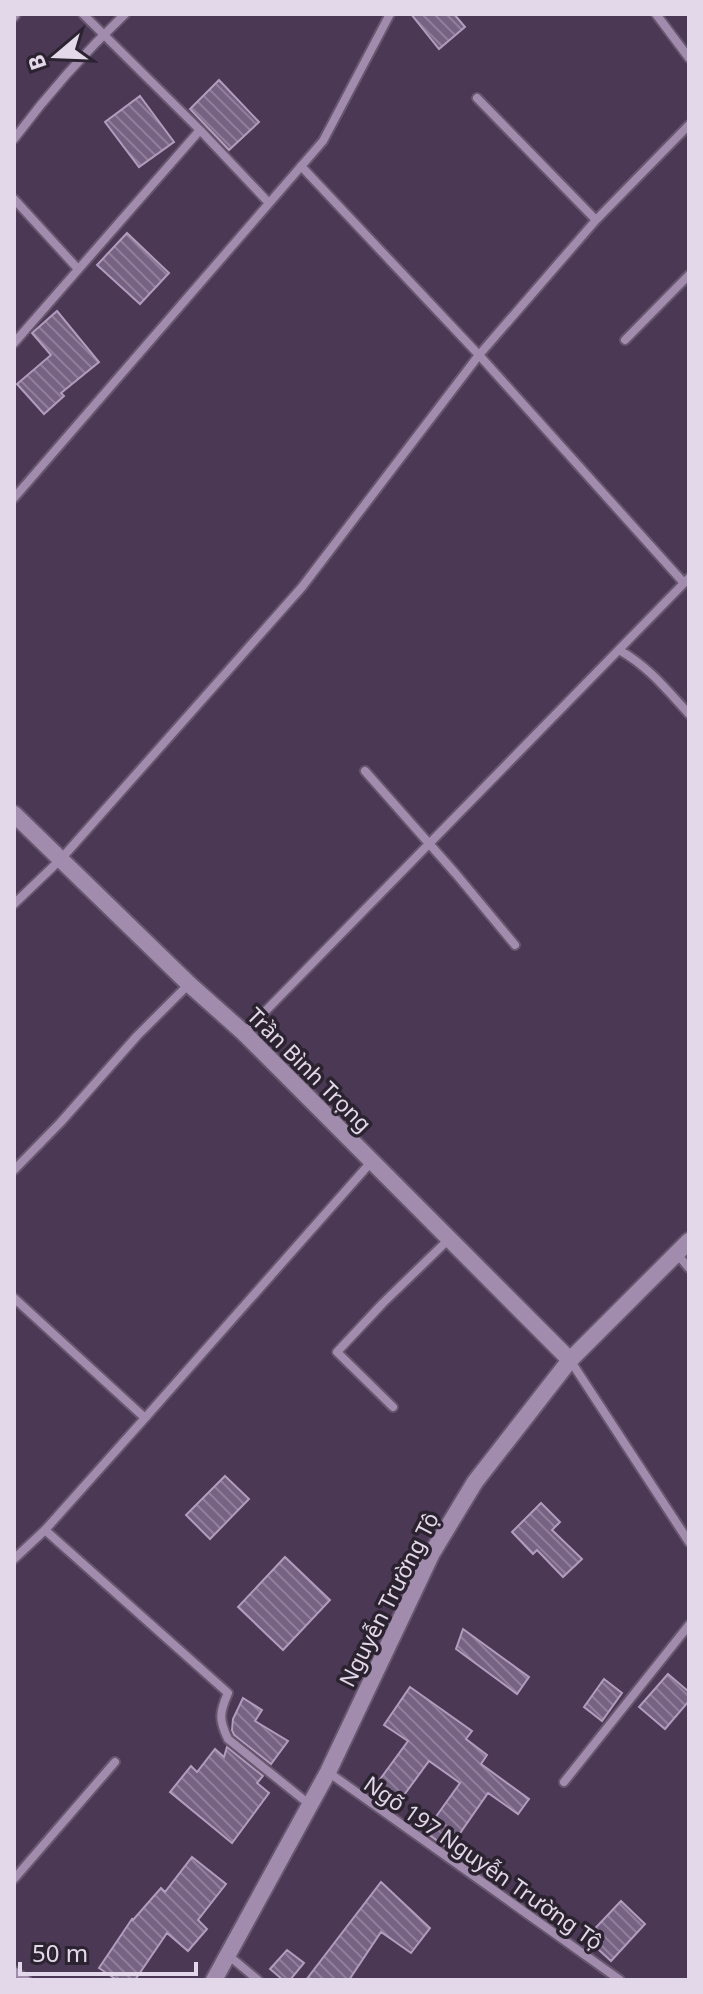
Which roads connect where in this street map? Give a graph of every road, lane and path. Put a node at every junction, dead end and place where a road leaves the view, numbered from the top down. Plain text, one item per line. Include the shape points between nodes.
1 (83, 14) edge
2 (125, 14) edge
3 (390, 14) edge
4 (656, 14) edge
5 (104, 35) junction
6 (689, 58) edge
7 (477, 98) dead end
8 (689, 125) edge
9 (200, 130) junction
10 (14, 139) edge
11 (301, 166) junction
12 (14, 199) edge
13 (269, 203) junction
14 (596, 220) junction
15 (78, 269) junction
16 (689, 275) edge
17 (625, 340) dead end
18 (14, 343) edge
19 (479, 355) junction
20 (14, 498) edge
21 (687, 580) edge
22 (619, 650) junction
23 (689, 714) edge
24 (365, 771) dead end
25 (14, 814) edge
26 (429, 843) junction
27 (61, 859) junction
28 (14, 904) edge
29 (515, 945) dead end
30 (189, 984) junction
31 (244, 1033) junction
32 (372, 1161) junction
33 (14, 1170) edge
34 (449, 1239) junction
35 (689, 1241) edge
36 (676, 1254) junction
37 (689, 1268) edge
38 (14, 1298) edge
39 (570, 1360) junction
40 (393, 1407) dead end
41 (145, 1418) junction
42 (45, 1530) junction
43 (689, 1542) edge
44 (14, 1559) edge
45 (689, 1625) edge
46 (115, 1762) dead end
47 (328, 1772) junction
48 (564, 1782) dead end
49 (309, 1804) junction
50 (14, 1879) edge
51 (228, 1954) junction
52 (14, 1971) edge
53 (27, 1980) edge
54 (214, 1980) edge
55 (258, 1980) edge
56 (620, 1980) edge

1 - 5 street
2 - 5 street
3 - 11 street via 323,141
4 - 6 street
5 - 9 street
5 - 10 street
7 - 14 street
8 - 14 street
9 - 13 street
9 - 15 street
11 - 13 street
11 - 19 street
12 - 15 street
13 - 20 street
14 - 19 street
15 - 18 street
16 - 17 street
19 - 21 street
19 - 27 street via 302,587
21 - 22 street
22 - 23 street via 637,660
22 - 26 street
24 - 26 street
25 - 27 main road, Trần Bình Trọng
26 - 29 street
26 - 31 street
27 - 28 street
27 - 30 main road, Trần Bình Trọng
30 - 31 main road, Trần Bình Trọng
30 - 33 street
31 - 32 main road, Trần Bình Trọng
32 - 34 main road, Trần Bình Trọng
32 - 41 street
34 - 39 main road, Trần Bình Trọng
34 - 40 street via 337,1352
35 - 36 main road, Nguyễn Trường Tộ
36 - 37 street
36 - 39 main road, Nguyễn Trường Tộ
38 - 41 street
39 - 43 street
39 - 47 main road, Nguyễn Trường Tộ via 475,1482 432,1553
41 - 42 street
42 - 44 street
42 - 49 street via 228,1693 221,1710 228,1739
45 - 48 street
46 - 50 street
47 - 49 main road, Nguyễn Trường Tộ
47 - 56 street, Ngõ 197 Nguyễn Trường Tộ
49 - 51 main road, Nguyễn Trường Tộ
51 - 54 main road, Nguyễn Trường Tộ
51 - 55 street
52 - 53 street

